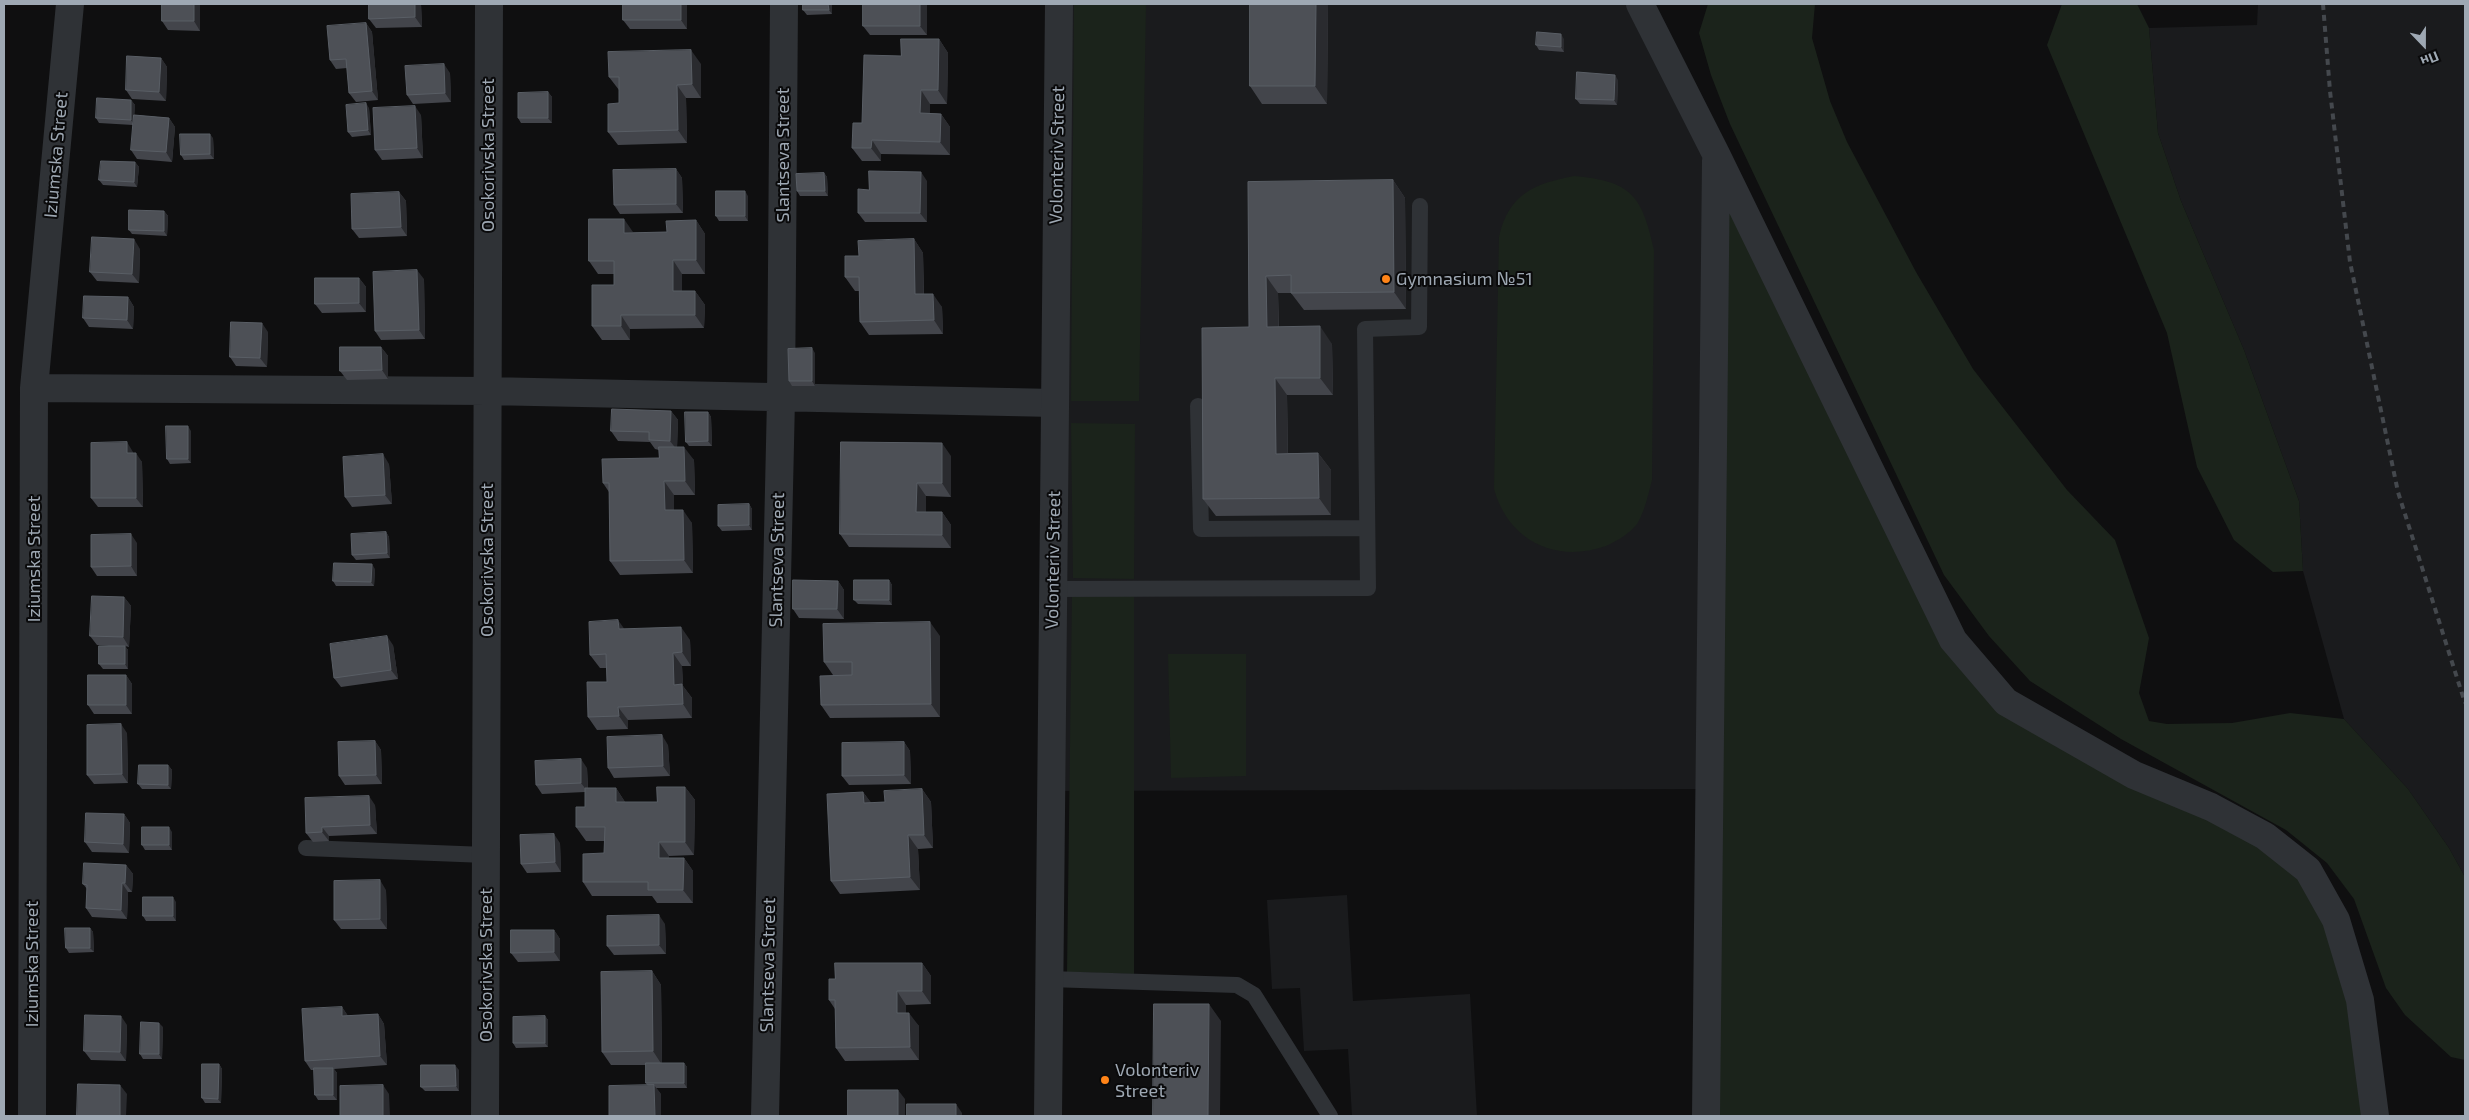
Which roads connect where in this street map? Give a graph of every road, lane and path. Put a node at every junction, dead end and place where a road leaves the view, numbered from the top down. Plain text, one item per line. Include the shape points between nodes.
1 (70, 4) edge
2 (489, 4) edge
3 (784, 4) edge
4 (1059, 4) edge
5 (1640, 4) edge
6 (1716, 154) junction
7 (1420, 206) dead end
8 (34, 388) junction
9 (488, 391) junction
10 (781, 399) junction
11 (1055, 403) junction
12 (1198, 406) dead end
13 (1367, 528) junction
14 (1053, 589) junction
15 (306, 848) edge
16 (486, 855) junction
17 (1049, 979) junction
18 (32, 1116) edge
19 (485, 1116) edge
20 (764, 1116) edge
21 (1048, 1116) edge
22 (1330, 1116) edge
23 (1706, 1116) edge
24 (2375, 1116) edge

1 - 8 street, Iziumska Street
2 - 9 street, Osokorivska Street
3 - 10 street, Slantseva Street
4 - 11 street, Volonteriv Street
5 - 6 street
6 - 23 street
6 - 24 street via 1953,640 2006,702 2134,775 2211,807 2266,836 2308,870 2336,920 2360,1000
7 - 13 lane via 1419,327 1364,329
8 - 9 street
8 - 18 street, Iziumska Street
9 - 10 street
9 - 16 street, Osokorivska Street
10 - 11 street
10 - 20 street, Slantseva Street
11 - 14 street, Volonteriv Street
12 - 13 lane via 1202,529
13 - 14 lane via 1368,588
14 - 17 street, Volonteriv Street
15 - 16 lane
16 - 19 street, Osokorivska Street
17 - 21 street, Volonteriv Street
17 - 22 lane via 1236,985 1254,995

